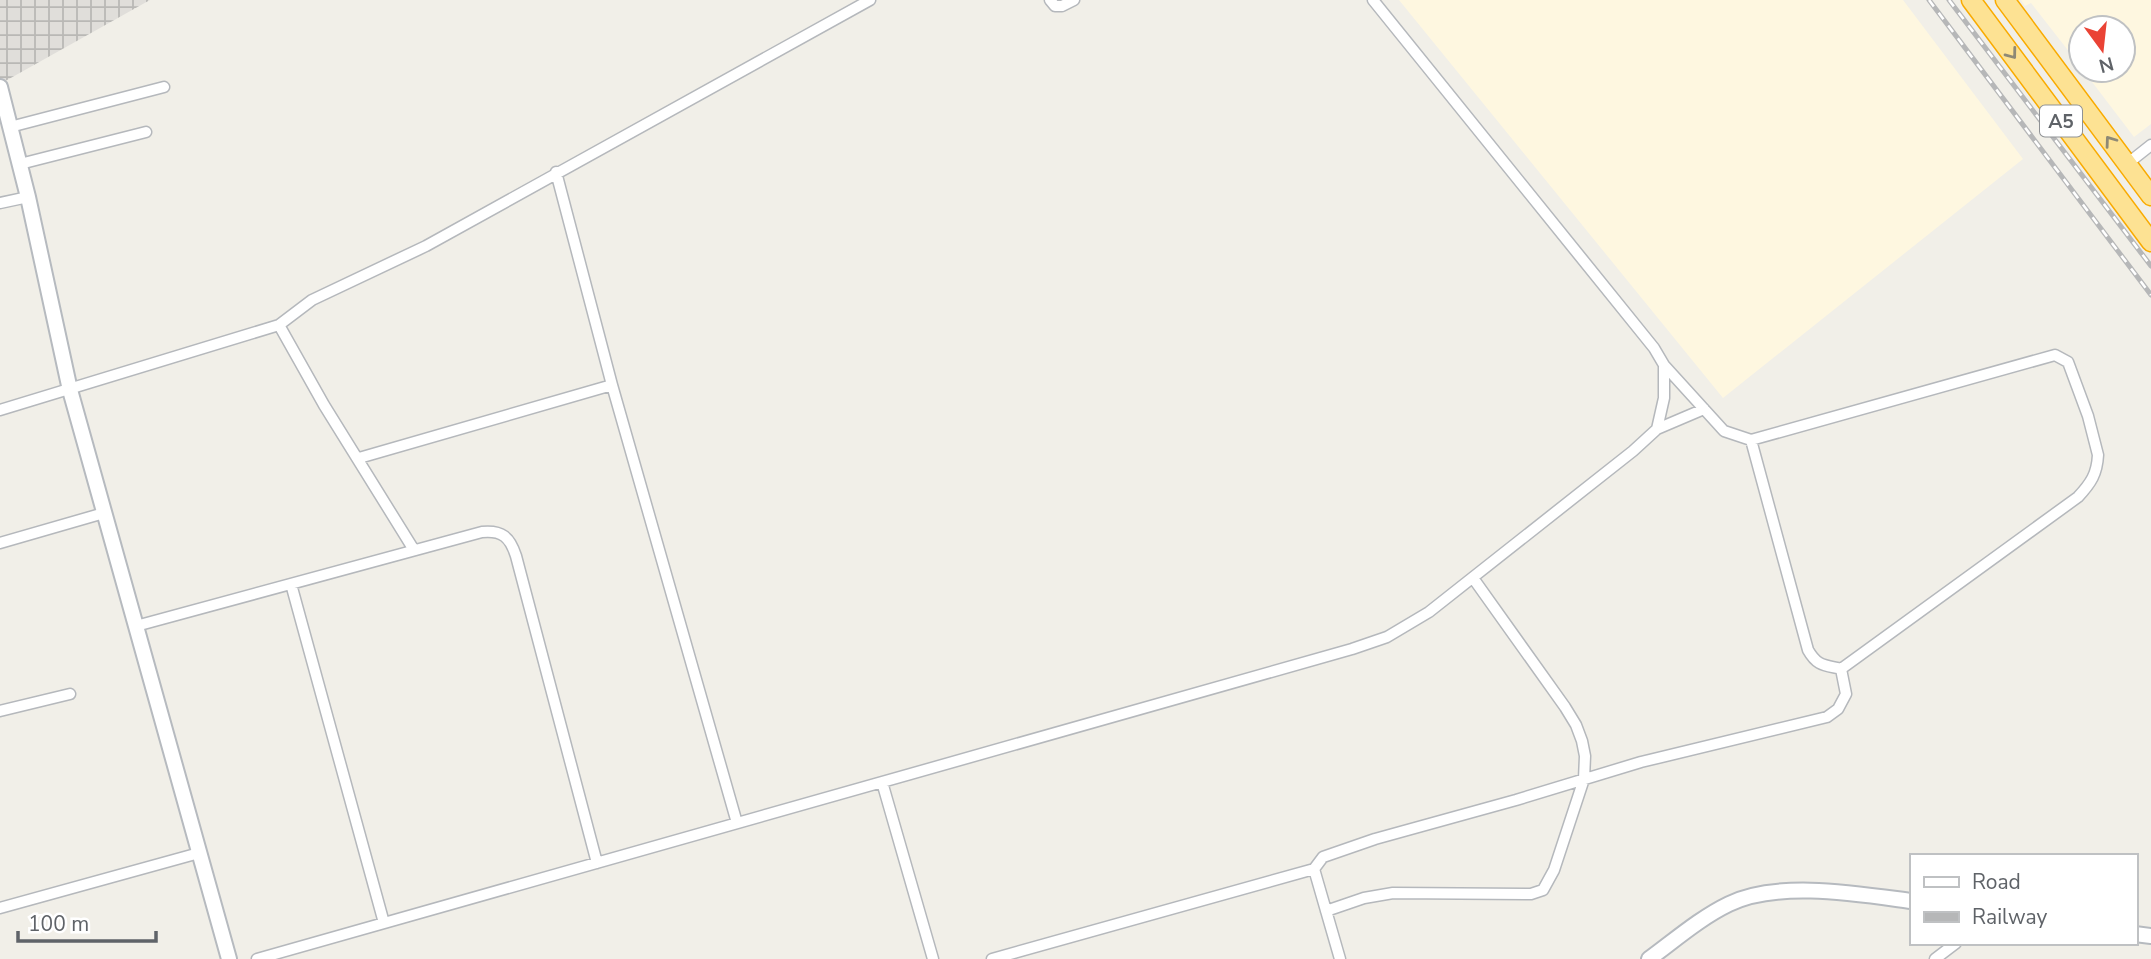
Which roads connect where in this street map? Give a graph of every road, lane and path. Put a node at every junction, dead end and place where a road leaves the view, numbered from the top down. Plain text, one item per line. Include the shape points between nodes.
1 (870, 0) edge
2 (1050, 0) edge
3 (1074, 0) edge
4 (1373, 0) edge
5 (1971, 0) edge
6 (2005, 0) edge
7 (0, 87) edge
8 (164, 87) dead end
9 (10, 127) junction
10 (146, 132) dead end
11 (2151, 145) edge
12 (20, 164) junction
13 (2127, 164) junction
14 (556, 172) junction
15 (2151, 196) edge
16 (29, 198) junction
17 (0, 203) edge
18 (2151, 242) edge
19 (279, 325) junction
20 (1664, 365) junction
21 (612, 385) junction
22 (70, 390) junction
23 (1704, 409) junction
24 (0, 410) edge
25 (1657, 429) junction
26 (1751, 440) junction
27 (359, 458) junction
28 (104, 513) junction
29 (0, 543) edge
30 (414, 550) junction
31 (1473, 578) junction
32 (291, 584) junction
33 (136, 626) junction
34 (1841, 669) junction
35 (70, 694) dead end
36 (0, 711) edge
37 (1584, 779) junction
38 (882, 782) junction
39 (737, 823) junction
40 (199, 853) junction
41 (597, 863) junction
42 (1314, 869) junction
43 (1910, 901) edge
44 (0, 908) edge
45 (1326, 911) junction
46 (384, 923) junction
47 (1953, 945) edge
48 (229, 959) edge
49 (257, 959) edge
50 (933, 959) edge
51 (992, 959) edge
52 (1340, 959) edge
53 (1649, 959) edge
54 (1935, 959) edge

1 - 14 street
2 - 3 street via 1055,6
4 - 20 street
5 -> 18 highway, A5
13 -> 6 highway, A5
7 - 9 street
8 - 9 street
9 - 12 street
10 - 12 street
11 - 13 street
12 - 16 street
13 - 15 highway, A5
14 - 19 street via 426,246 312,300
14 - 21 street
16 - 17 street
16 - 22 street
19 - 22 street
19 - 27 street
20 - 23 street
20 - 25 street via 1664,398
21 - 27 street
21 - 39 street
22 - 24 street
22 - 28 street
23 - 25 street
23 - 26 street via 1724,431
25 - 31 street
26 - 34 street via 1808,650 1814,660
26 - 34 street via 2055,355 2068,362 2074,376 2098,455 2093,481 2078,497
27 - 30 street
28 - 29 street
28 - 33 street
30 - 32 street
30 - 41 street via 495,531 512,545
31 - 37 street via 1576,725 1585,756
31 - 38 street via 1387,637
32 - 33 street
32 - 46 street
33 - 40 street
34 - 37 street via 1846,694 1827,717
35 - 36 street
37 - 42 street via 1335,851
37 - 45 street via 1543,890 1507,895 1393,893
38 - 39 street
38 - 50 street
39 - 41 street
40 - 44 street
40 - 48 street
41 - 46 street
42 - 45 street
42 - 51 street
43 - 53 street via 1803,890 1765,892 1730,903
45 - 52 street
46 - 49 street
47 - 54 street

